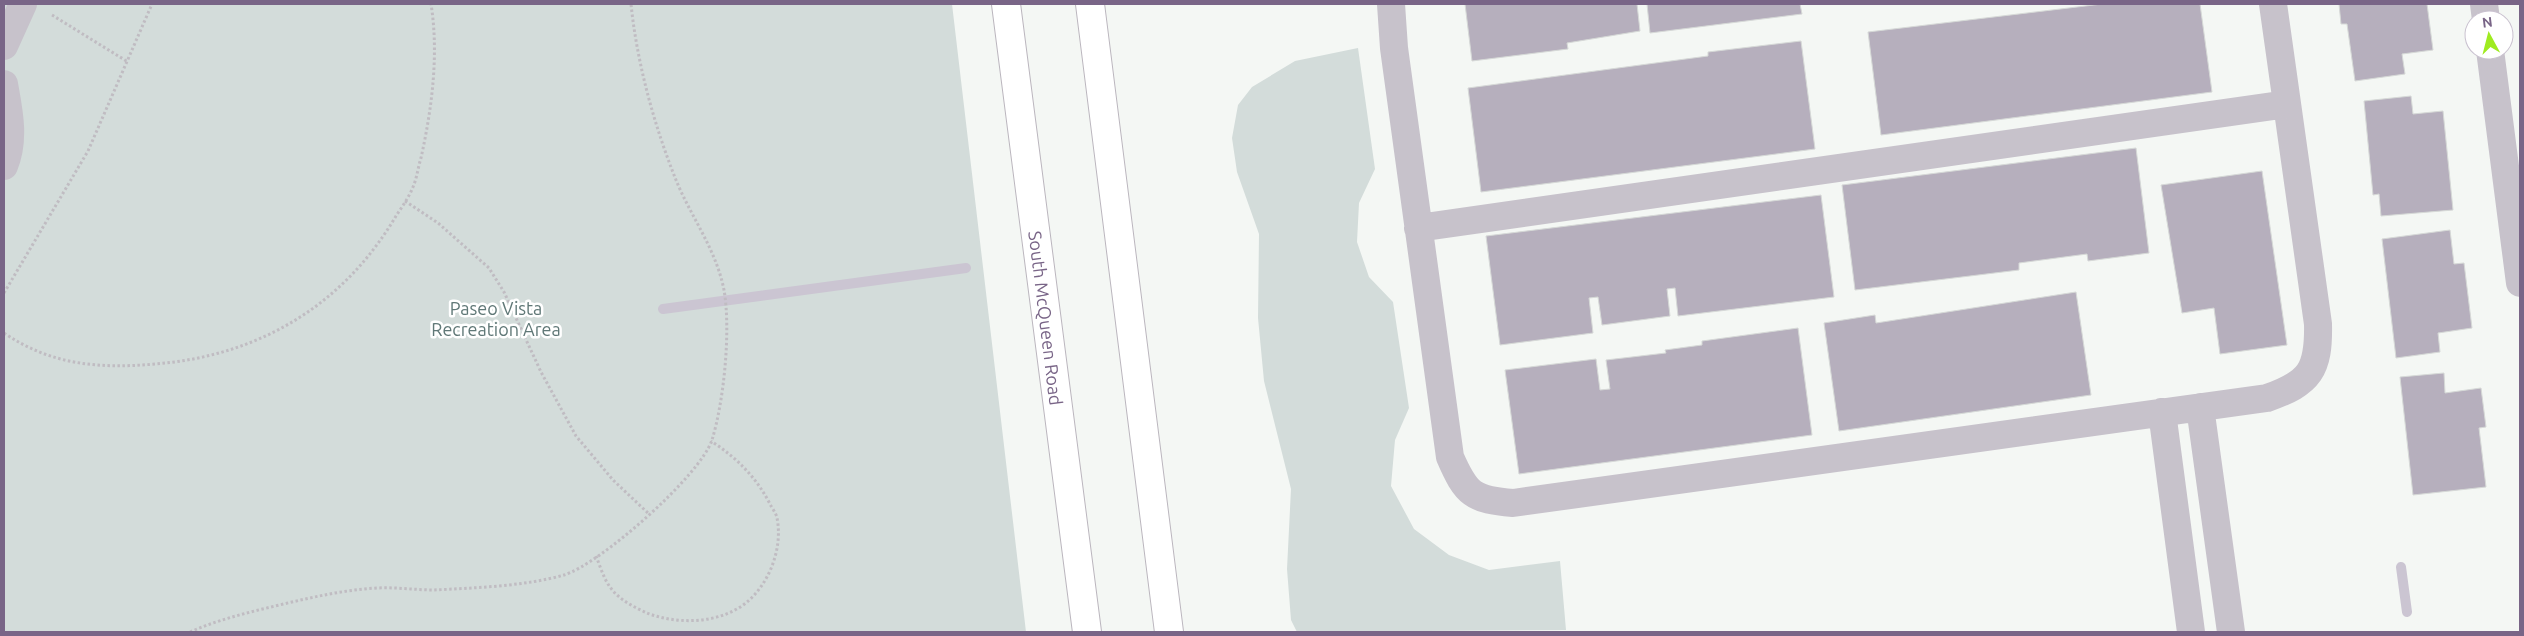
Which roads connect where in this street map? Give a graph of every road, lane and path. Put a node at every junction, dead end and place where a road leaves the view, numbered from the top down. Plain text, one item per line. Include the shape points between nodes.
1 (152, 4) edge
2 (431, 4) edge
3 (631, 4) edge
4 (1006, 4) edge
5 (1090, 4) edge
6 (1392, 4) edge
7 (2273, 4) edge
8 (35, 8) edge
9 (4, 46) edge
10 (2491, 60) edge
11 (128, 62) junction
12 (4, 84) edge
13 (2288, 104) junction
14 (4, 166) edge
15 (405, 201) junction
16 (1418, 228) junction
17 (2520, 283) edge
18 (4, 292) edge
19 (4, 333) edge
20 (2200, 407) junction
21 (2162, 412) junction
22 (711, 441) junction
23 (650, 514) junction
24 (2219, 543) junction
25 (2180, 548) junction
26 (596, 556) junction
27 (190, 632) edge
28 (1087, 632) edge
29 (1169, 632) edge
30 (2191, 632) edge
31 (2231, 632) edge

1 - 11 path
2 - 15 path via 434,26 429,117 414,186
3 - 22 path via 652,109 677,182 710,246 724,289 727,326 724,369
4 - 28 main road, South McQueen Road
5 - 29 main road
6 - 16 street via 1394,48
7 - 13 street
8 - 9 street
8 - 11 path
10 - 17 street
11 - 18 path via 88,151
12 - 14 street via 11,122 8,157
13 - 16 street
13 - 20 street via 2319,352 2309,372 2292,389 2267,398
15 - 19 path via 371,255 350,276 291,325 260,340 188,362 110,367 64,361 23,346
15 - 23 path via 438,223 489,268 576,436 613,480
16 - 21 street via 1450,457 1462,483 1485,501 1513,504
20 - 21 street
20 - 24 street
21 - 25 street
22 - 23 path via 698,464
22 - 26 path via 735,457 761,487 777,517 777,550 769,574 752,597 734,611 714,618 662,619 631,606 610,588
23 - 26 path
24 - 25 street
24 - 31 street
25 - 30 street
26 - 27 path via 566,575 519,583 434,590 379,588 328,593 250,612

